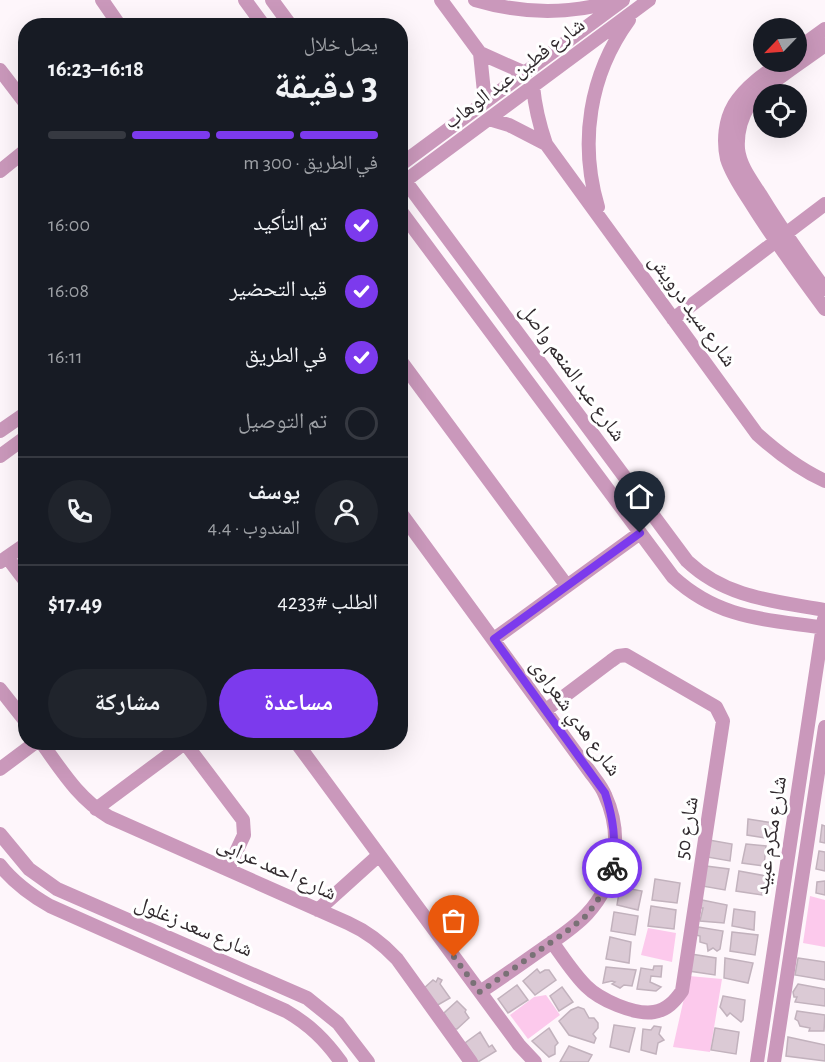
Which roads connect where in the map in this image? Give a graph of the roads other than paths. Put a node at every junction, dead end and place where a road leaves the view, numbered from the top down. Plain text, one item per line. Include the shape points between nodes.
1 (102, 0) edge
2 (245, 0) edge
3 (272, 0) edge
4 (441, 0) edge
5 (475, 0) edge
6 (622, 0) edge
7 (643, 4) edge
8 (114, 18) edge
9 (258, 18) edge
10 (285, 18) edge
11 (825, 29) edge
12 (807, 42) edge
13 (825, 45) edge
14 (480, 53) junction
15 (0, 70) edge
16 (769, 72) edge
17 (525, 73) junction
18 (533, 86) junction
19 (18, 94) edge
20 (485, 102) junction
21 (489, 119) junction
22 (546, 144) junction
23 (18, 156) edge
24 (408, 159) edge
25 (0, 171) edge
26 (408, 174) edge
27 (408, 184) edge
28 (421, 202) junction
29 (825, 204) edge
30 (408, 212) edge
31 (601, 218) junction
32 (408, 220) edge
33 (780, 238) junction
34 (825, 289) edge
35 (825, 309) edge
36 (673, 319) junction
37 (408, 371) edge
38 (575, 410) junction
39 (18, 419) edge
40 (558, 422) junction
41 (0, 431) edge
42 (18, 442) edge
43 (1, 452) edge
44 (825, 481) edge
45 (408, 523) edge
46 (640, 533) junction
47 (18, 550) edge
48 (3, 560) edge
49 (18, 574) edge
50 (567, 586) junction
51 (824, 620) edge
52 (494, 639) junction
53 (0, 688) edge
54 (546, 710) junction
55 (18, 712) edge
56 (825, 727) edge
57 (25, 750) edge
58 (47, 750) edge
59 (176, 750) edge
60 (191, 750) edge
61 (302, 750) edge
62 (0, 768) edge
63 (821, 771) edge
64 (96, 809) junction
65 (0, 834) edge
66 (379, 855) junction
67 (0, 865) edge
68 (228, 869) junction
69 (318, 910) junction
70 (552, 942) junction
71 (220, 960) junction
72 (259, 976) junction
73 (212, 978) junction
74 (480, 992) junction
75 (247, 994) junction
76 (341, 1062) edge
77 (368, 1062) edge
78 (471, 1062) edge
79 (535, 1062) edge
80 (757, 1062) edge
81 (774, 1062) edge

1 - 8 street
2 - 9 street
3 - 10 street
4 - 14 street
5 - 6 street via 536,12 596,7
6 - 17 street, شارع فطين عبد الوهاب
7 - 18 street, شارع فطين عبد الوهاب
7 - 31 street via 618,34 592,103 588,156
11 - 12 street
13 - 33 street via 750,104 738,134 743,167
14 - 17 street
14 - 20 street
15 - 19 street
16 - 33 street via 743,93 730,115 726,157 732,173
17 - 20 street, شارع فطين عبد الوهاب
18 - 21 street, شارع فطين عبد الوهاب
18 - 22 street, شارع سيد درويش via 534,106
20 - 24 street, شارع فطين عبد الوهاب
21 - 22 street, شارع سيد درويش
21 - 26 street, شارع فطين عبد الوهاب
22 - 31 street, شارع سيد درويش
23 - 25 street
27 - 28 street, شارع عبد المنعم واصل
28 - 30 street via 415,212
28 - 38 street, شارع عبد المنعم واصل
29 - 33 street
31 - 36 street, شارع سيد درويش
32 - 40 street, شارع عبد المنعم واصل
33 - 34 street
33 - 35 street
33 - 36 street
36 - 44 street, شارع سيد درويش via 758,434 777,452
37 - 50 street
38 - 40 street
38 - 51 street, شارع عبد المنعم واصل via 699,573 744,595
39 - 41 street
40 - 46 street, شارع عبد المنعم واصل
42 - 43 street
45 - 52 street, شارع هدي شعراوى
46 - 50 street
46 - 51 street, شارع عبد المنعم واصل via 673,578 702,601 742,615
47 - 48 street
48 - 49 street
50 - 52 street
51 - 80 street, شارع مكرم عبيد
52 - 54 street, شارع هدي شعراوى
53 - 55 street
54 - 70 street, شارع هدي شعراوى via 605,793 616,844 612,870 602,894 587,915
54 - 70 street, شارع 50 via 618,656 626,656 716,707 723,721 682,991 675,1001 653,1013 605,1000 587,987
56 - 63 street, شارع مكرم عبيد
57 - 62 street
58 - 64 street, شارع احمد عرابى via 84,800
59 - 64 street
60 - 68 street via 243,820 244,835
61 - 66 street
63 - 81 street, شارع مكرم عبيد
64 - 68 street, شارع احمد عرابى
65 - 71 street, شارع سعد زغلول via 29,869 57,890
66 - 69 street
66 - 74 street
67 - 73 street, شارع سعد زغلول via 16,883 50,906
68 - 69 street, شارع احمد عرابى
69 - 78 street, شارع احمد عرابى via 367,932 383,944
70 - 74 street, شارع هدي شعراوى
71 - 72 street, شارع سعد زغلول
71 - 73 street
72 - 75 street
72 - 77 street, شارع سعد زغلول via 323,1009
73 - 75 street, شارع سعد زغلول
74 - 79 street
75 - 76 street, شارع سعد زغلول via 302,1020

